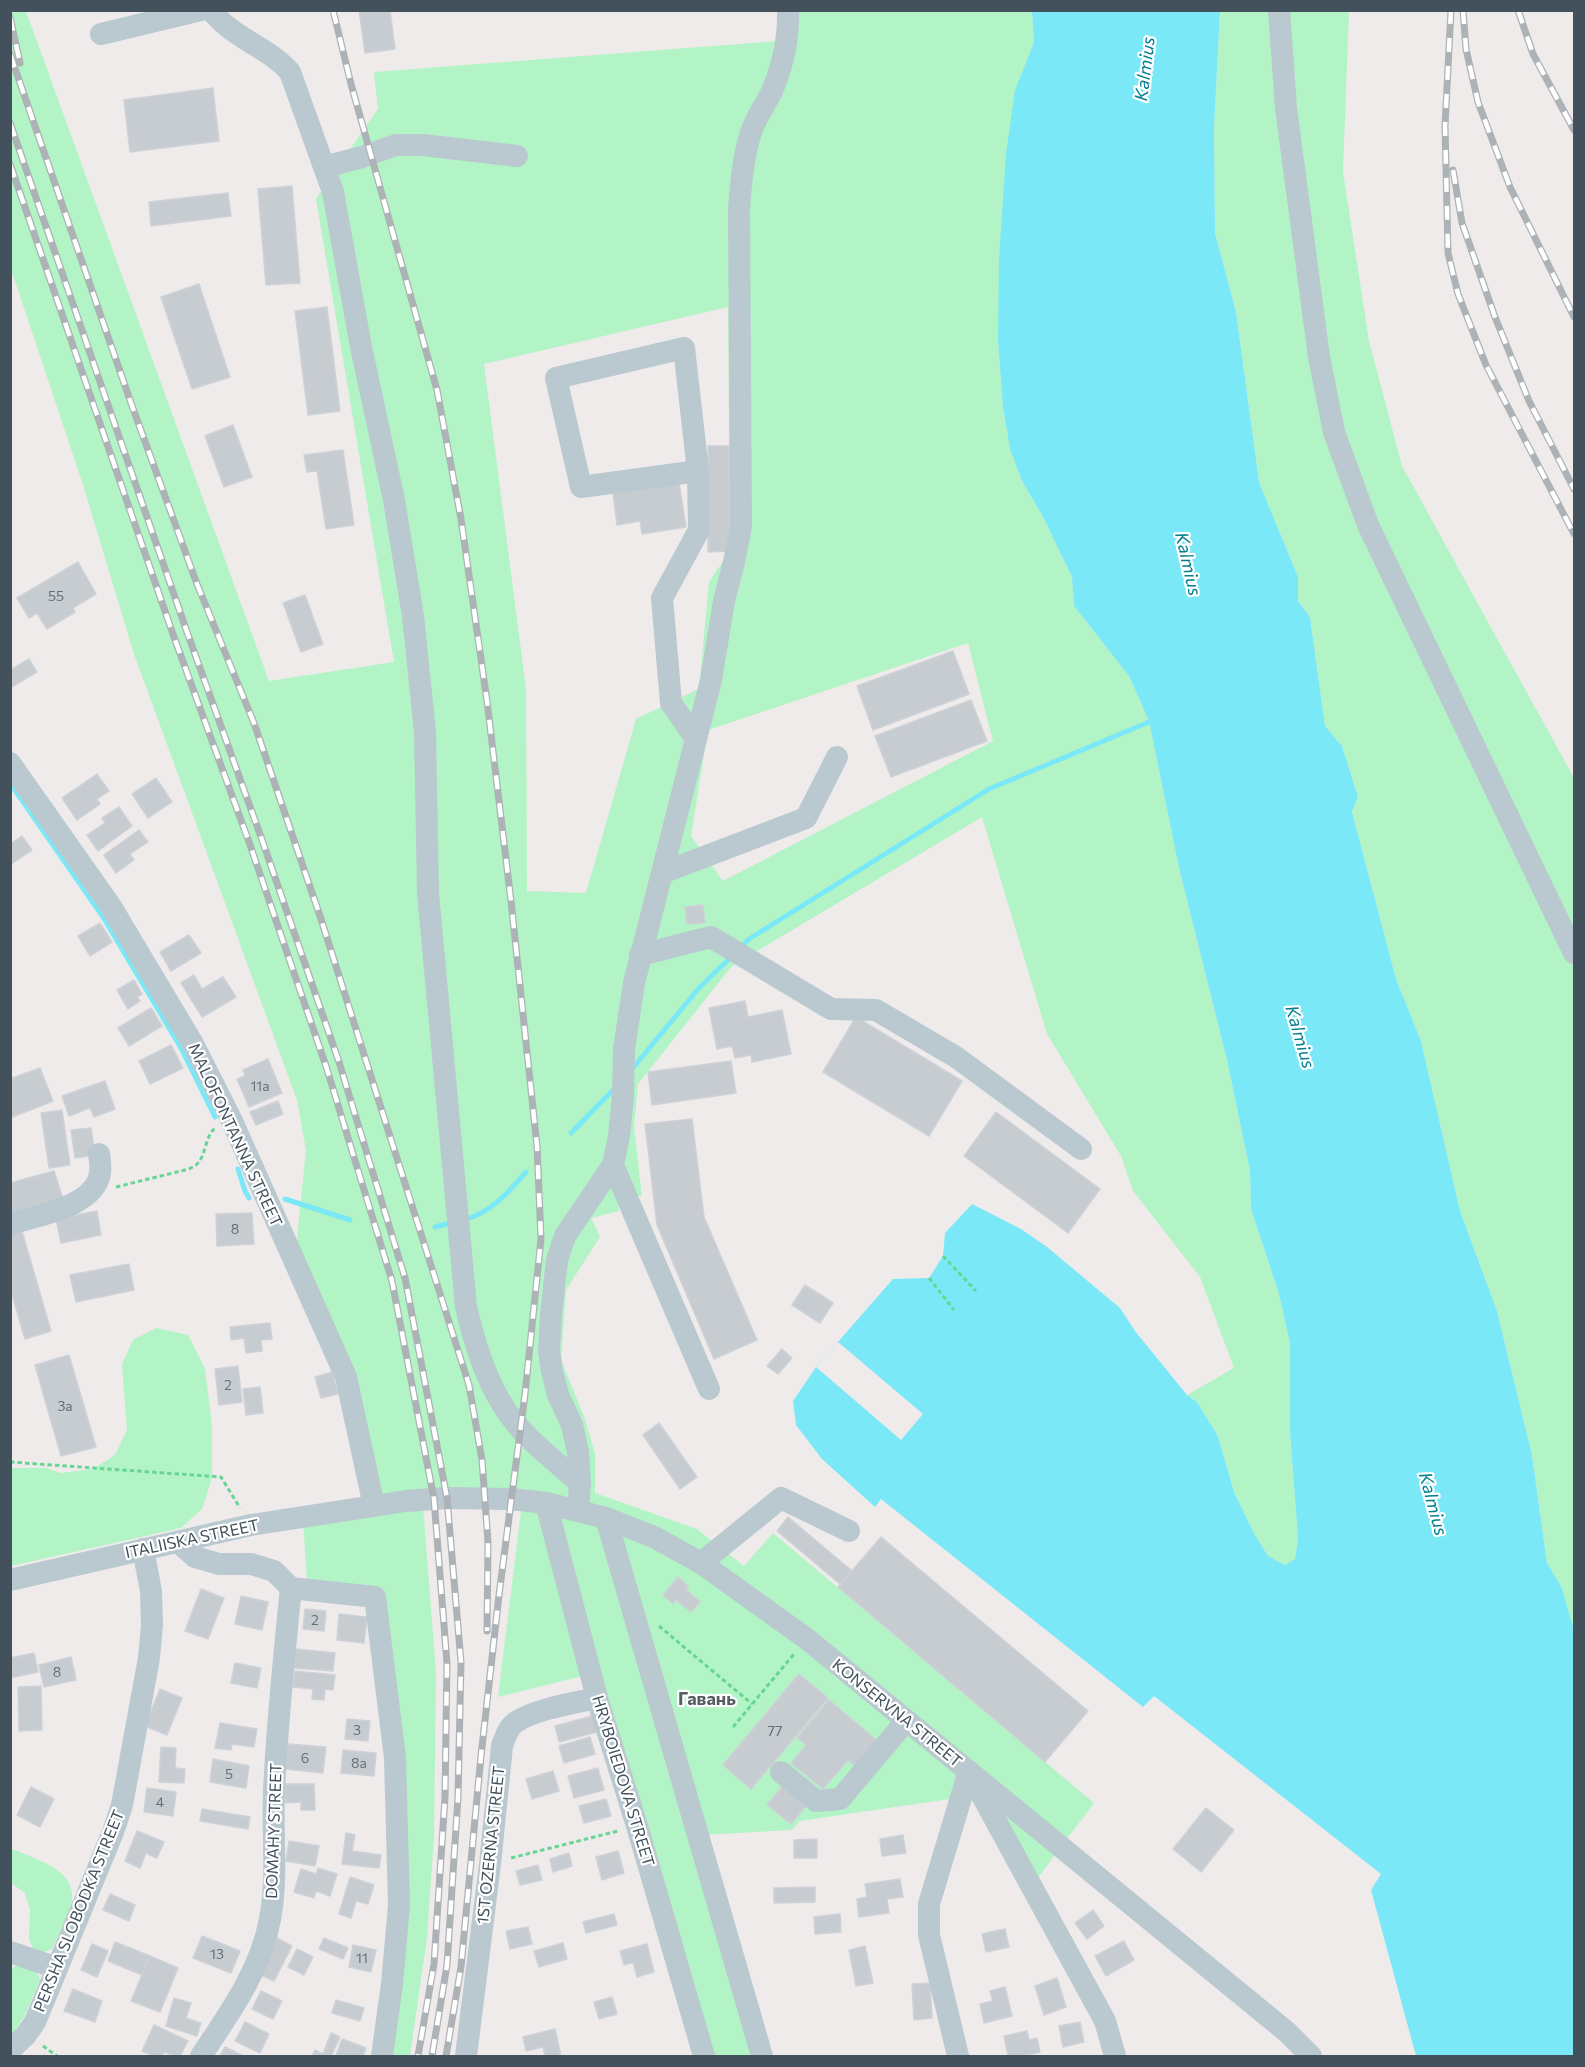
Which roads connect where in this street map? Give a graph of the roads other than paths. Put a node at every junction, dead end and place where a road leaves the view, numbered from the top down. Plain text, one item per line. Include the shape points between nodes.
1 (201, 10) edge
2 (211, 10) edge
3 (788, 10) edge
4 (1279, 10) edge
5 (101, 34) dead end
6 (517, 156) dead end
7 (324, 167) junction
8 (698, 471) junction
9 (696, 739) junction
10 (837, 757) dead end
11 (10, 763) edge
12 (662, 873) junction
13 (1575, 953) edge
14 (640, 955) junction
15 (1081, 1149) dead end
16 (99, 1155) dead end
17 (613, 1166) junction
18 (10, 1224) edge
19 (709, 1389) dead end
20 (580, 1483) junction
21 (546, 1503) junction
22 (374, 1506) junction
23 (578, 1511) junction
24 (606, 1518) junction
25 (849, 1531) dead end
26 (178, 1542) junction
27 (143, 1549) junction
28 (700, 1563) junction
29 (10, 1580) edge
30 (291, 1588) junction
31 (597, 1698) junction
32 (906, 1720) junction
33 (781, 1772) dead end
34 (969, 1772) junction
35 (10, 1952) edge
36 (57, 1968) junction
37 (10, 2050) edge
38 (201, 2056) edge
39 (382, 2056) edge
40 (466, 2056) edge
41 (704, 2056) edge
42 (762, 2056) edge
43 (958, 2056) edge
44 (1115, 2056) edge
45 (1311, 2056) edge

1 - 5 street
2 - 7 street via 290,72
3 - 9 street via 784,59 752,129 743,164 739,209 741,526
4 - 13 street via 1286,108 1319,357 1334,432 1368,525
6 - 7 street via 396,145
7 - 20 street via 333,192 413,616 424,732 428,893 466,1307 477,1350 495,1394 526,1435
8 - 8 street via 581,488 556,378 684,348
8 - 9 street via 699,530 662,598 671,703
9 - 12 street
10 - 12 street via 807,818
11 - 22 street, MALOFONTANNA STREET via 110,905 193,1044 232,1121 346,1377
12 - 14 street
14 - 15 street via 711,938 831,1009 876,1010 956,1057
14 - 17 street via 627,1020 624,1096
16 - 18 street via 100,1175 91,1193 78,1203
17 - 19 street
17 - 20 street via 565,1236 557,1260 551,1315 552,1371 572,1425
20 - 23 street
21 - 22 street, ITALIISKA STREET via 485,1498 415,1500
21 - 23 street, KONSERVNA STREET
21 - 31 street, HRYBOIEDOVA STREET
22 - 26 street, ITALIISKA STREET via 251,1525
23 - 24 street, KONSERVNA STREET
24 - 28 street, KONSERVNA STREET via 654,1537
24 - 42 street
25 - 28 street via 781,1498
26 - 27 street, ITALIISKA STREET
26 - 30 street via 195,1557 274,1571
27 - 29 street, ITALIISKA STREET
27 - 36 street, PERSHA SLOBODKA STREET via 152,1625 122,1805
28 - 32 street, KONSERVNA STREET via 807,1639
30 - 38 street, DOMAHY STREET via 277,1726 270,1920 239,1998
30 - 39 street via 375,1597 395,1758 399,1905
31 - 40 street, 1ST OZERNA STREET via 515,1723 502,1746
31 - 41 street, HRYBOIEDOVA STREET
32 - 33 street via 840,1799 816,1801
32 - 34 street, KONSERVNA STREET
34 - 43 street via 929,1904 929,1935
34 - 44 street, KONSERVNA STREET via 1105,2021
34 - 45 street via 1287,2032
35 - 36 street
36 - 37 street, PERSHA SLOBODKA STREET via 35,2022

